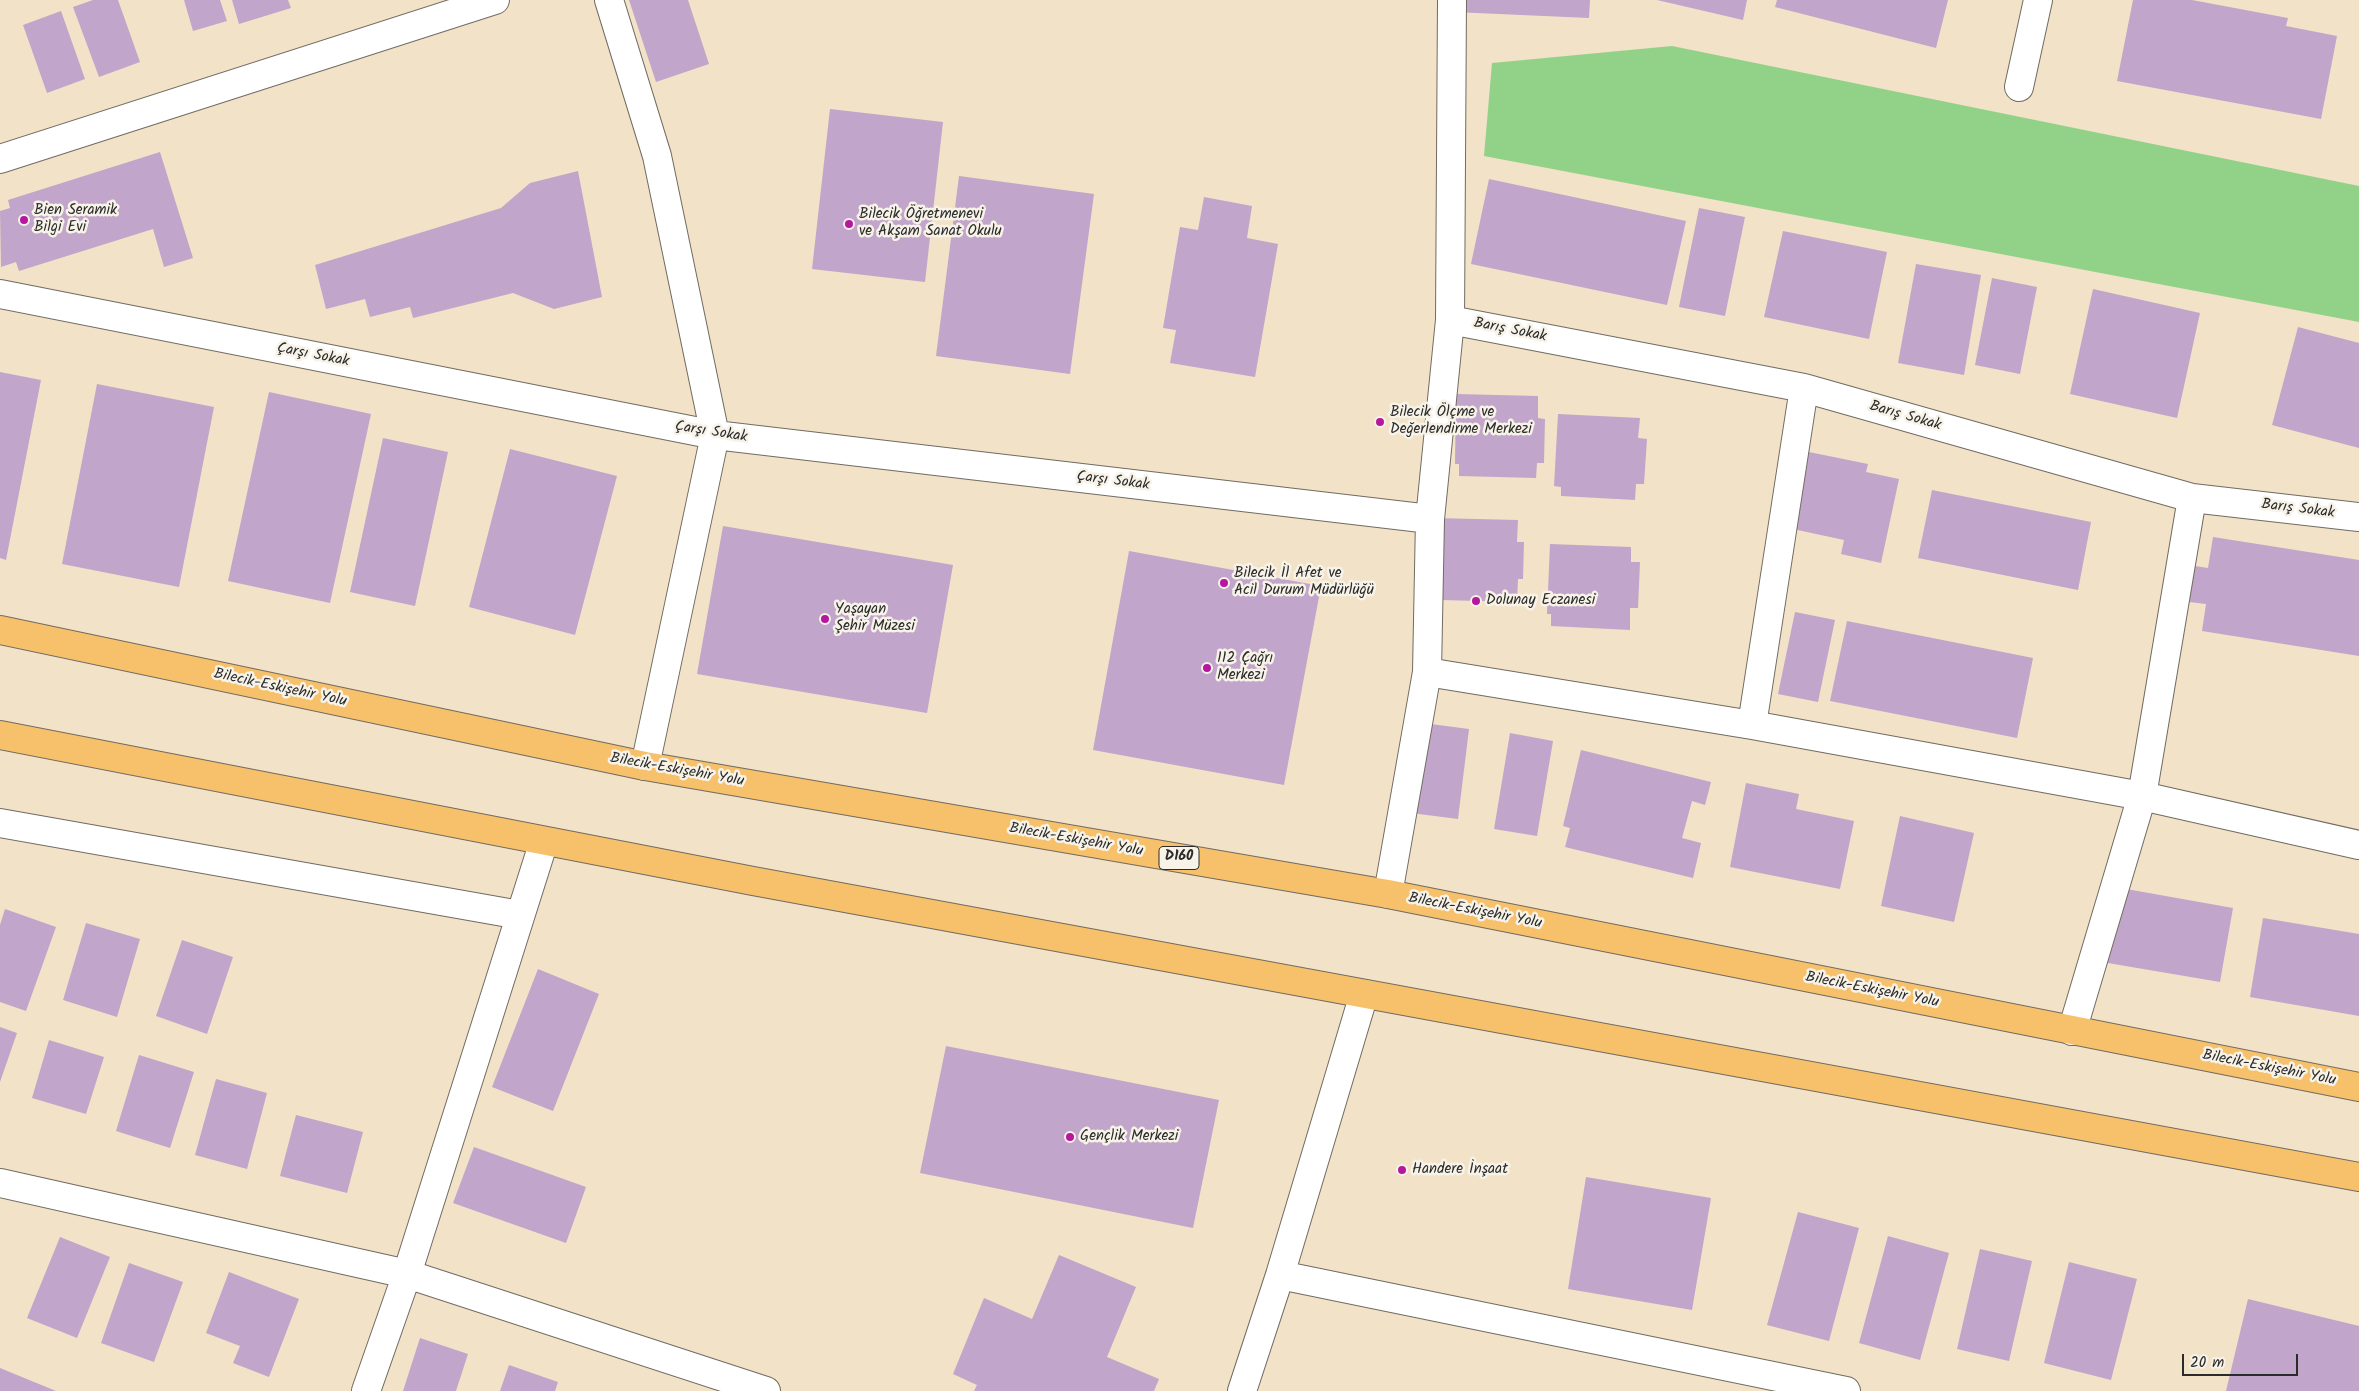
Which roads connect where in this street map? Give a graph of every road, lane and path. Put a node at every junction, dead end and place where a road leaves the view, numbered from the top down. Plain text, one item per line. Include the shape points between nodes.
1 (495, 0) edge
2 (609, 0) edge
3 (1452, 0) edge
4 (2038, 0) edge
5 (2019, 87) dead end
6 (0, 159) edge
7 (0, 294) edge
8 (1450, 320) junction
9 (1804, 388) junction
10 (715, 436) junction
11 (2192, 498) junction
12 (2359, 518) edge
13 (1430, 519) junction
14 (0, 630) edge
15 (1427, 672) junction
16 (1752, 725) junction
17 (0, 735) edge
18 (645, 766) junction
19 (2142, 796) junction
20 (0, 823) edge
21 (544, 841) junction
22 (2359, 845) edge
23 (1388, 894) junction
24 (520, 915) junction
25 (1364, 994) junction
26 (2072, 1031) junction
27 (2359, 1087) edge
28 (2359, 1177) edge
29 (0, 1183) edge
30 (407, 1274) junction
31 (1280, 1275) junction
32 (722, 1384) edge
33 (366, 1391) edge
34 (766, 1391) edge
35 (1242, 1391) edge
36 (1846, 1391) edge

1 - 6 street
2 - 10 street via 657,156
3 - 8 street
4 - 5 street
7 - 10 street, Çarşı Sokak
8 - 9 street, Barış Sokak
8 - 13 street
9 - 11 street, Barış Sokak
9 - 16 street
10 - 13 street, Çarşı Sokak
10 - 18 street
11 - 12 street, Barış Sokak
11 - 19 street
13 - 15 street
14 - 18 main road, Bilecik-Eskişehir Yolu / D160
15 - 16 street
15 - 23 street
16 - 19 street
17 - 21 main road
18 - 23 main road, Bilecik-Eskişehir Yolu / D160
19 - 22 street
19 - 26 street
20 - 24 street
21 - 24 street
21 - 25 main road
23 - 26 main road, Bilecik-Eskişehir Yolu / D160
24 - 30 street
25 - 28 main road
25 - 31 street
26 - 27 main road, Bilecik-Eskişehir Yolu / D160
29 - 30 street
30 - 32 street
30 - 33 street
31 - 35 street
31 - 36 street
32 - 34 street

